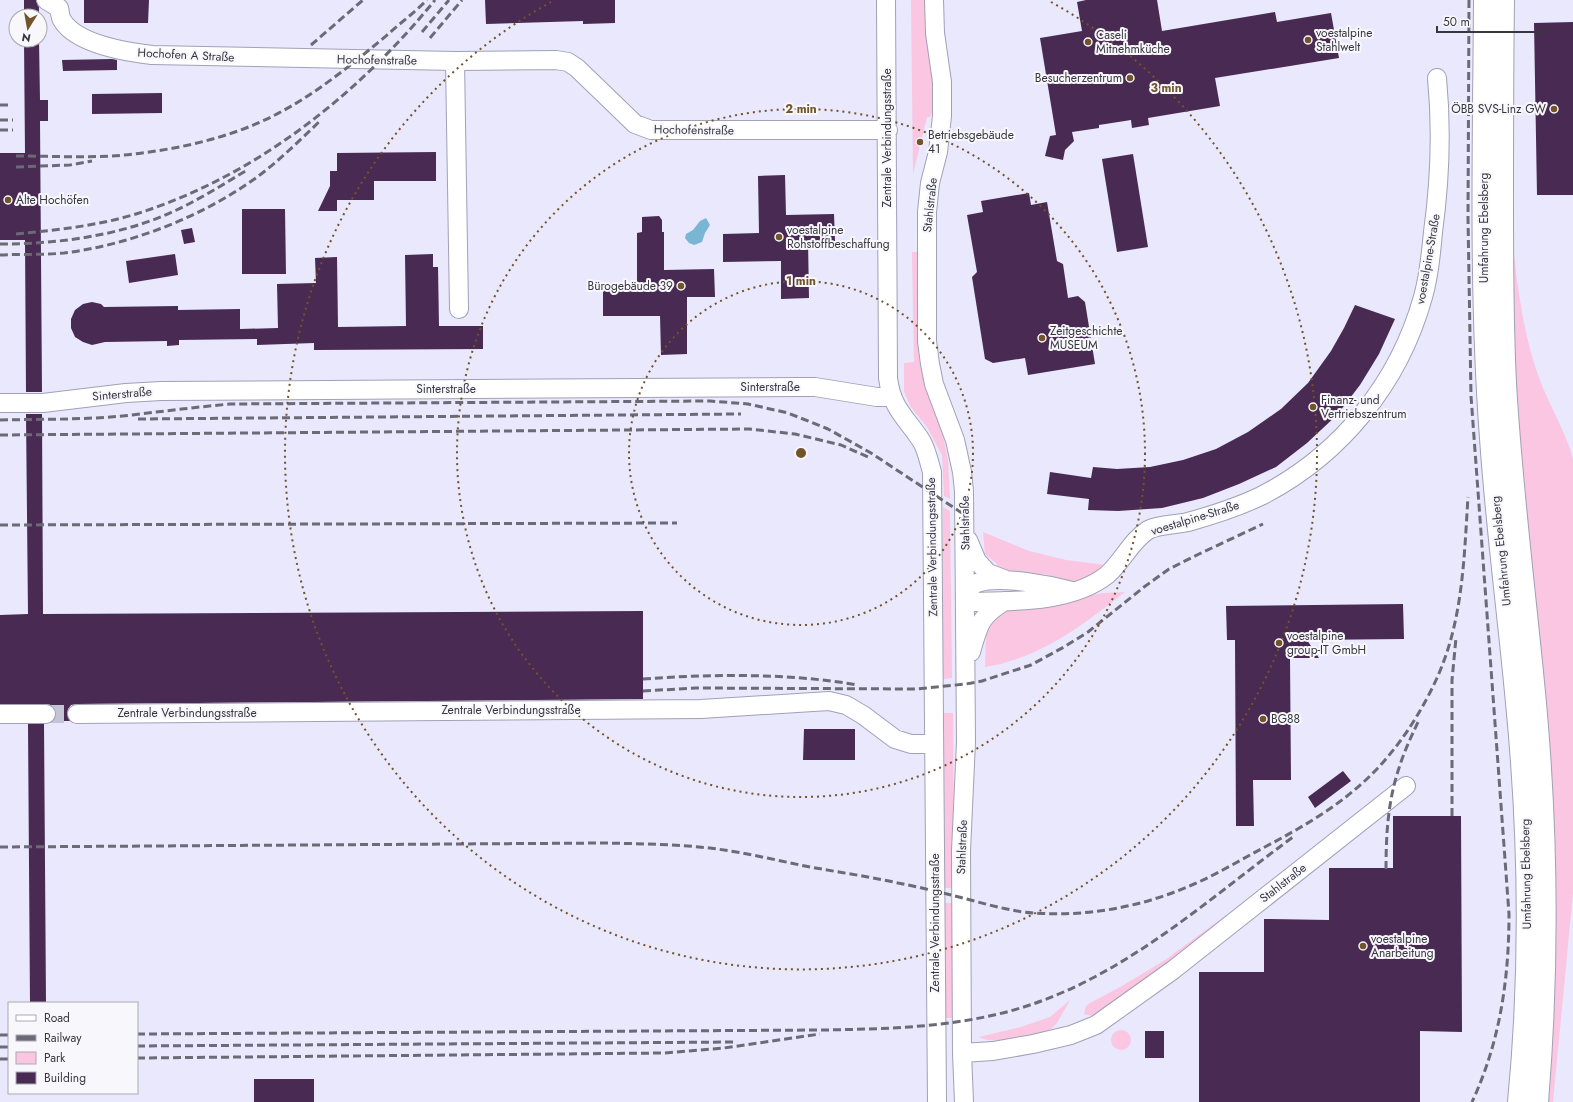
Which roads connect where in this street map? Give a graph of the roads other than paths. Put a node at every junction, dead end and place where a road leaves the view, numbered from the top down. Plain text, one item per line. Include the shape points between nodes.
1 (46, 0) edge
2 (886, 0) edge
3 (934, 0) edge
4 (1485, 0) edge
5 (1503, 0) edge
6 (324, 59) joint
7 (455, 61) junction
8 (1437, 78) dead end
9 (888, 130) junction
10 (460, 309) dead end
11 (892, 397) junction
12 (0, 403) edge
13 (965, 532) junction
14 (1008, 581) junction
15 (1074, 591) junction
16 (965, 597) junction
17 (1005, 601) junction
18 (966, 672) junction
19 (0, 714) edge
20 (46, 714) tunnel mouth
21 (76, 714) tunnel mouth
22 (934, 744) junction
23 (1406, 786) dead end
24 (962, 1053) junction
25 (936, 1102) edge
26 (964, 1102) edge
27 (1520, 1102) edge
28 (1537, 1102) edge

1 - 6 street, Hochofen A Straße via 59,8 61,19 71,29 91,42 118,50 152,56
2 - 9 street, Zentrale Verbindungsstraße
3 - 13 street, Stahlstraße via 942,82 942,116 927,212 927,341 934,384 955,440 962,472
4 - 27 main road, Umfahrung Ebelsberg via 1484,297 1488,383 1495,494 1517,704 1528,878 1527,991
5 - 28 main road, Umfahrung Ebelsberg via 1502,297 1505,381 1512,484 1535,705 1545,877 1544,991
6 - 7 street, Hochofenstraße
7 - 9 street, Hochofenstraße via 568,62 635,124 651,130
7 - 10 street
8 - 15 street, voestalpine-Straße via 1440,110 1439,182 1427,275 1423,295 1404,350 1378,395 1354,425 1327,452 1296,476 1260,496 1225,511 1148,530 1109,573 1093,584
9 - 11 street, Zentrale Verbindungsstraße via 888,378
11 - 12 street, Sinterstraße via 815,387 161,391 43,403
11 - 22 street, Zentrale Verbindungsstraße via 898,410 922,443 932,472
13 - 14 street via 977,561 988,573
13 - 16 street, Stahlstraße
14 - 15 street via 1045,584
14 - 16 street via 976,583
15 - 17 street, voestalpine-Straße via 1045,598
16 - 17 street, voestalpine-Straße
16 - 18 street, Stahlstraße
17 - 18 street, voestalpine-Straße via 990,610 981,620
18 - 24 street, Stahlstraße via 961,851
19 - 20 street
21 - 22 street, Zentrale Verbindungsstraße via 701,709 829,701 846,705 895,739 911,744
22 - 25 street, Zentrale Verbindungsstraße
23 - 24 street, Stahlstraße via 1173,970 1096,1025 1071,1035 1033,1044
24 - 26 street, Stahlstraße

